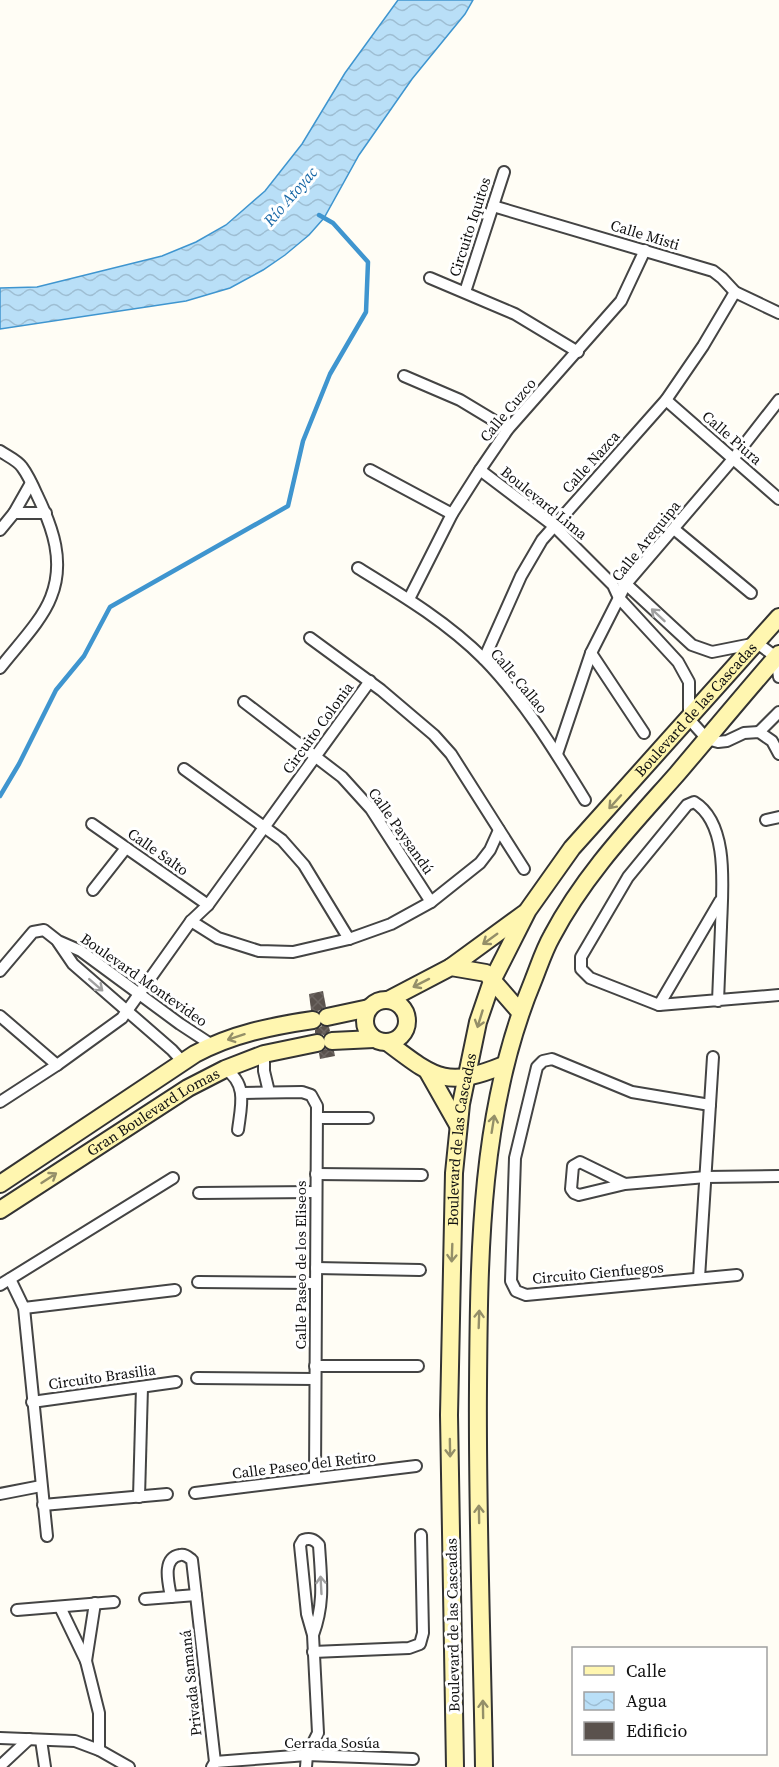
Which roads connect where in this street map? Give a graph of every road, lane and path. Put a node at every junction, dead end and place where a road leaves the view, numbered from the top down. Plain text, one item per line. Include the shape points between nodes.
1 (504, 172) dead end
2 (493, 206) junction
3 (645, 250) junction
4 (430, 278) dead end
5 (465, 292) junction
6 (735, 292) junction
7 (779, 313) edge
8 (578, 352) junction
9 (404, 376) dead end
10 (666, 400) junction
11 (779, 400) edge
12 (508, 429) junction
13 (0, 451) edge
14 (733, 459) junction
15 (370, 470) dead end
16 (480, 470) junction
17 (31, 483) junction
18 (779, 499) edge
19 (14, 513) junction
20 (46, 513) junction
21 (452, 514) junction
22 (554, 526) junction
23 (674, 529) junction
24 (0, 530) edge
25 (358, 568) dead end
26 (627, 584) junction
27 (613, 585) junction
28 (751, 593) dead end
29 (619, 598) junction
30 (409, 599) junction
31 (779, 617) edge
32 (310, 638) dead end
33 (757, 643) junction
34 (591, 652) junction
35 (778, 656) edge
36 (484, 659) junction
37 (0, 668) edge
38 (779, 676) edge
39 (370, 681) junction
40 (244, 702) dead end
41 (779, 712) edge
42 (689, 719) junction
43 (759, 732) junction
44 (644, 733) dead end
45 (707, 739) junction
46 (556, 754) junction
47 (779, 754) edge
48 (317, 756) junction
49 (184, 769) dead end
50 (585, 800) dead end
51 (779, 817) edge
52 (766, 820) dead end
53 (92, 824) dead end
54 (265, 826) junction
55 (500, 830) junction
56 (126, 848) junction
57 (524, 869) dead end
58 (93, 890) dead end
59 (722, 898) junction
60 (431, 902) junction
61 (208, 905) junction
62 (528, 910) junction
63 (191, 921) junction
64 (349, 939) junction
65 (58, 941) junction
66 (451, 967) junction
67 (0, 971) edge
68 (492, 981) junction
69 (139, 994) junction
70 (779, 995) edge
71 (388, 1000) junction
72 (718, 1001) junction
73 (659, 1005) junction
74 (369, 1008) junction
75 (126, 1012) junction
76 (520, 1012) junction
77 (0, 1016) edge
78 (275, 1026) junction
79 (381, 1040) junction
80 (212, 1045) junction
81 (272, 1052) junction
82 (713, 1057) dead end
83 (182, 1061) junction
84 (57, 1065) junction
85 (504, 1065) junction
86 (225, 1069) junction
87 (428, 1072) junction
88 (465, 1078) junction
89 (138, 1091) junction
90 (269, 1092) junction
91 (243, 1093) junction
92 (0, 1102) edge
93 (710, 1105) junction
94 (152, 1112) junction
95 (317, 1118) junction
96 (368, 1118) dead end
97 (458, 1125) junction
98 (238, 1130) dead end
99 (316, 1174) junction
100 (422, 1175) dead end
101 (779, 1176) edge
102 (706, 1177) junction
103 (173, 1178) dead end
104 (0, 1184) edge
105 (625, 1184) junction
106 (316, 1192) junction
107 (200, 1193) dead end
108 (0, 1210) edge
109 (316, 1268) junction
110 (420, 1270) dead end
111 (737, 1275) dead end
112 (699, 1278) junction
113 (10, 1279) junction
114 (198, 1282) dead end
115 (316, 1283) junction
116 (0, 1285) edge
117 (175, 1290) dead end
118 (24, 1308) junction
119 (450, 1339) junction
120 (478, 1343) junction
121 (315, 1366) junction
122 (418, 1366) dead end
123 (197, 1378) dead end
124 (315, 1379) junction
125 (176, 1383) dead end
126 (142, 1387) junction
127 (32, 1402) junction
128 (416, 1466) dead end
129 (315, 1478) junction
130 (41, 1486) junction
131 (195, 1493) dead end
132 (0, 1494) edge
133 (167, 1494) dead end
134 (140, 1497) junction
135 (43, 1505) junction
136 (422, 1535) dead end
137 (46, 1536) dead end
138 (196, 1595) junction
139 (171, 1597) junction
140 (145, 1599) dead end
141 (114, 1602) dead end
142 (95, 1603) junction
143 (60, 1606) junction
144 (17, 1610) dead end
145 (313, 1635) junction
146 (313, 1652) junction
147 (86, 1661) junction
148 (0, 1737) edge
149 (29, 1739) junction
150 (41, 1740) junction
151 (99, 1750) junction
152 (307, 1755) junction
153 (12, 1756) junction
154 (413, 1759) dead end
155 (213, 1765) edge
156 (0, 1766) edge
157 (45, 1767) edge
158 (129, 1767) edge
159 (306, 1767) edge
160 (455, 1767) edge
161 (484, 1767) edge

1 - 2 street, Circuito Iquitos
2 - 3 street, Calle Misti
2 - 5 street, Circuito Iquitos
3 - 6 street, Calle Misti via 713,271
3 - 8 street, Calle Cuzco via 621,301
4 - 5 street, Circuito Iquitos
5 - 8 street, Circuito Iquitos via 516,314
6 - 7 street, Calle Misti
6 - 10 street, Calle Nazca
8 - 12 street, Calle Cuzco
9 - 12 street via 460,400
10 - 14 street, Calle Piura
10 - 22 street, Calle Nazca
11 - 14 street, Calle Arequipa
12 - 16 street, Calle Cuzco
13 - 17 street via 21,466
14 - 18 street, Calle Piura
14 - 23 street, Calle Arequipa
15 - 21 street
16 - 21 street, Calle Cuzco
16 - 22 street, Boulevard Lima
17 - 19 street
17 - 20 street
19 - 20 street
19 - 24 street
20 - 37 street via 57,550 57,575 51,598
21 - 30 street, Calle Cuzco
22 - 27 street, Boulevard Lima
22 - 36 street, Calle Nazca via 521,576
23 - 26 street, Calle Arequipa
23 - 28 street
25 - 30 street, Calle Callao
26 - 27 street
26 - 29 street, Calle Arequipa
33 -> 26 street via 712,652 692,645
27 - 29 street, Boulevard Lima
29 - 34 street, Calle Arequipa
29 - 42 street, Boulevard Lima via 678,662 689,682
30 - 36 street, Calle Callao
31 - 33 main road, Boulevard de las Cascadas
32 - 39 street
33 - 35 street
33 - 42 main road, Boulevard de las Cascadas
34 - 44 street
34 - 46 street, Calle Arequipa
35 - 38 street
35 - 45 main road, Boulevard de las Cascadas
36 - 46 street, Calle Callao
39 - 48 street, Circuito Colonia
39 - 55 street, Circuito Colonia via 445,747
40 - 48 street, Calle Paysandú
41 - 43 street
42 - 45 street
42 -> 62 main road, Boulevard de las Cascadas via 572,848
43 - 45 street via 744,733 723,742
43 - 47 street via 772,741
45 - 76 main road, Boulevard de las Cascadas via 603,858 566,911
46 - 50 street, Calle Callao
48 - 54 street, Circuito Colonia
48 - 60 street, Calle Paysandú via 371,809
49 - 54 street
51 - 52 street
53 - 56 street, Calle Salto
54 - 61 street, Circuito Colonia
54 - 64 street via 304,865
55 - 57 street, Circuito Colonia
55 - 60 street via 480,863
56 - 58 street
56 - 61 street, Calle Salto
59 - 72 street
59 - 73 street
59 - 73 street via 723,868 718,842 711,822 693,802 628,878 581,957 581,969 590,978
60 - 64 street via 391,924
61 - 63 street, Circuito Colonia
62 -> 66 main road
62 - 68 main road, Boulevard de las Cascadas
63 - 64 street via 218,938 259,951 293,952
63 - 69 street, Circuito Colonia
65 - 67 street, Boulevard Montevideo via 44,930 33,932
65 - 69 street, Boulevard Montevideo via 81,951
65 -> 75 street, Boulevard Montevideo via 72,964
66 - 68 main road via 486,973
66 -> 71 main road
68 - 76 main road
68 -> 88 main road, Boulevard de las Cascadas
69 - 75 street, Circuito Colonia
69 - 80 street, Boulevard Montevideo
70 - 72 street
71 - 74 main road
71 - 79 main road via 401,1006 407,1018 404,1031 394,1041
72 - 73 street
74 - 78 main road, Gran Boulevard Lomas
74 - 79 main road via 364,1021 369,1034
75 - 83 street, Boulevard Montevideo
75 - 84 street, Circuito Colonia
76 - 85 main road, Boulevard de las Cascadas
77 - 84 street
78 -> 80 main road, Gran Boulevard Lomas
78 - 81 main road
79 - 81 main road, Gran Boulevard Lomas via 325,1042
79 - 87 main road
80 - 83 main road, Gran Boulevard Lomas
81 - 86 main road, Gran Boulevard Lomas
81 - 90 street via 264,1071
82 - 93 street
83 - 89 main road, Gran Boulevard Lomas
84 - 92 street, Circuito Colonia
85 - 88 main road
120 -> 85 main road, Boulevard de las Cascadas via 486,1178
86 - 91 street via 238,1080
86 - 94 main road, Gran Boulevard Lomas
87 - 88 main road via 448,1079
87 - 97 main road
88 - 97 main road, Boulevard de las Cascadas
89 - 94 main road
89 - 104 main road, Gran Boulevard Lomas
90 - 91 street, Calle Paseo de los Eliseos
90 - 95 street, Calle Paseo de los Eliseos via 311,1095 317,1106
91 - 98 street
93 - 102 street
93 - 112 street, Circuito Cienfuegos via 632,1092 552,1059 543,1061 537,1067 515,1158 511,1281 516,1291 526,1294
108 -> 94 main road, Gran Boulevard Lomas
95 - 96 street
95 - 99 street, Calle Paseo de los Eliseos
97 -> 119 main road, Boulevard de las Cascadas
99 - 100 street
99 - 106 street, Calle Paseo de los Eliseos
101 - 102 street
102 - 105 street
102 - 112 street
103 - 113 street
105 - 105 street via 580,1162 573,1166 571,1189 579,1195
106 - 107 street
106 - 109 street, Calle Paseo de los Eliseos
109 - 110 street
109 - 115 street, Calle Paseo de los Eliseos
111 - 112 street, Circuito Cienfuegos
113 - 116 street
113 - 118 street
114 - 115 street
115 - 121 street, Calle Paseo de los Eliseos
117 - 118 street
118 - 127 street
119 - 120 main road
119 -> 160 main road, Boulevard de las Cascadas
161 -> 120 main road, Boulevard de las Cascadas
121 - 122 street
121 - 124 street, Calle Paseo de los Eliseos
123 - 124 street
124 - 129 street, Calle Paseo de los Eliseos
125 - 126 street, Circuito Brasilia
126 - 127 street, Circuito Brasilia
126 - 134 street
127 - 130 street
128 - 129 street, Calle Paseo del Retiro
129 - 131 street, Calle Paseo del Retiro
130 - 132 street
130 - 135 street
133 - 134 street
134 - 135 street
135 - 137 street
136 - 146 street via 420,1644 410,1648
138 - 139 street
138 - 139 street, Privada Samaná via 192,1560 181,1555 174,1557 167,1569
138 - 155 street, Privada Samaná
139 - 140 street
141 - 142 street
142 - 143 street
142 - 147 street
143 - 144 street
143 - 147 street
145 -> 145 street via 322,1593 319,1545 309,1539 300,1545 305,1604
145 - 146 street
146 - 152 street via 318,1733
147 - 151 street via 99,1713
148 - 149 street
148 - 153 street
149 - 150 street
149 - 153 street
150 - 151 street via 75,1741
150 - 157 street
151 - 158 street
152 - 154 street, Cerrada Sosúa
152 - 155 street, Cerrada Sosúa
152 - 159 street
153 - 156 street

